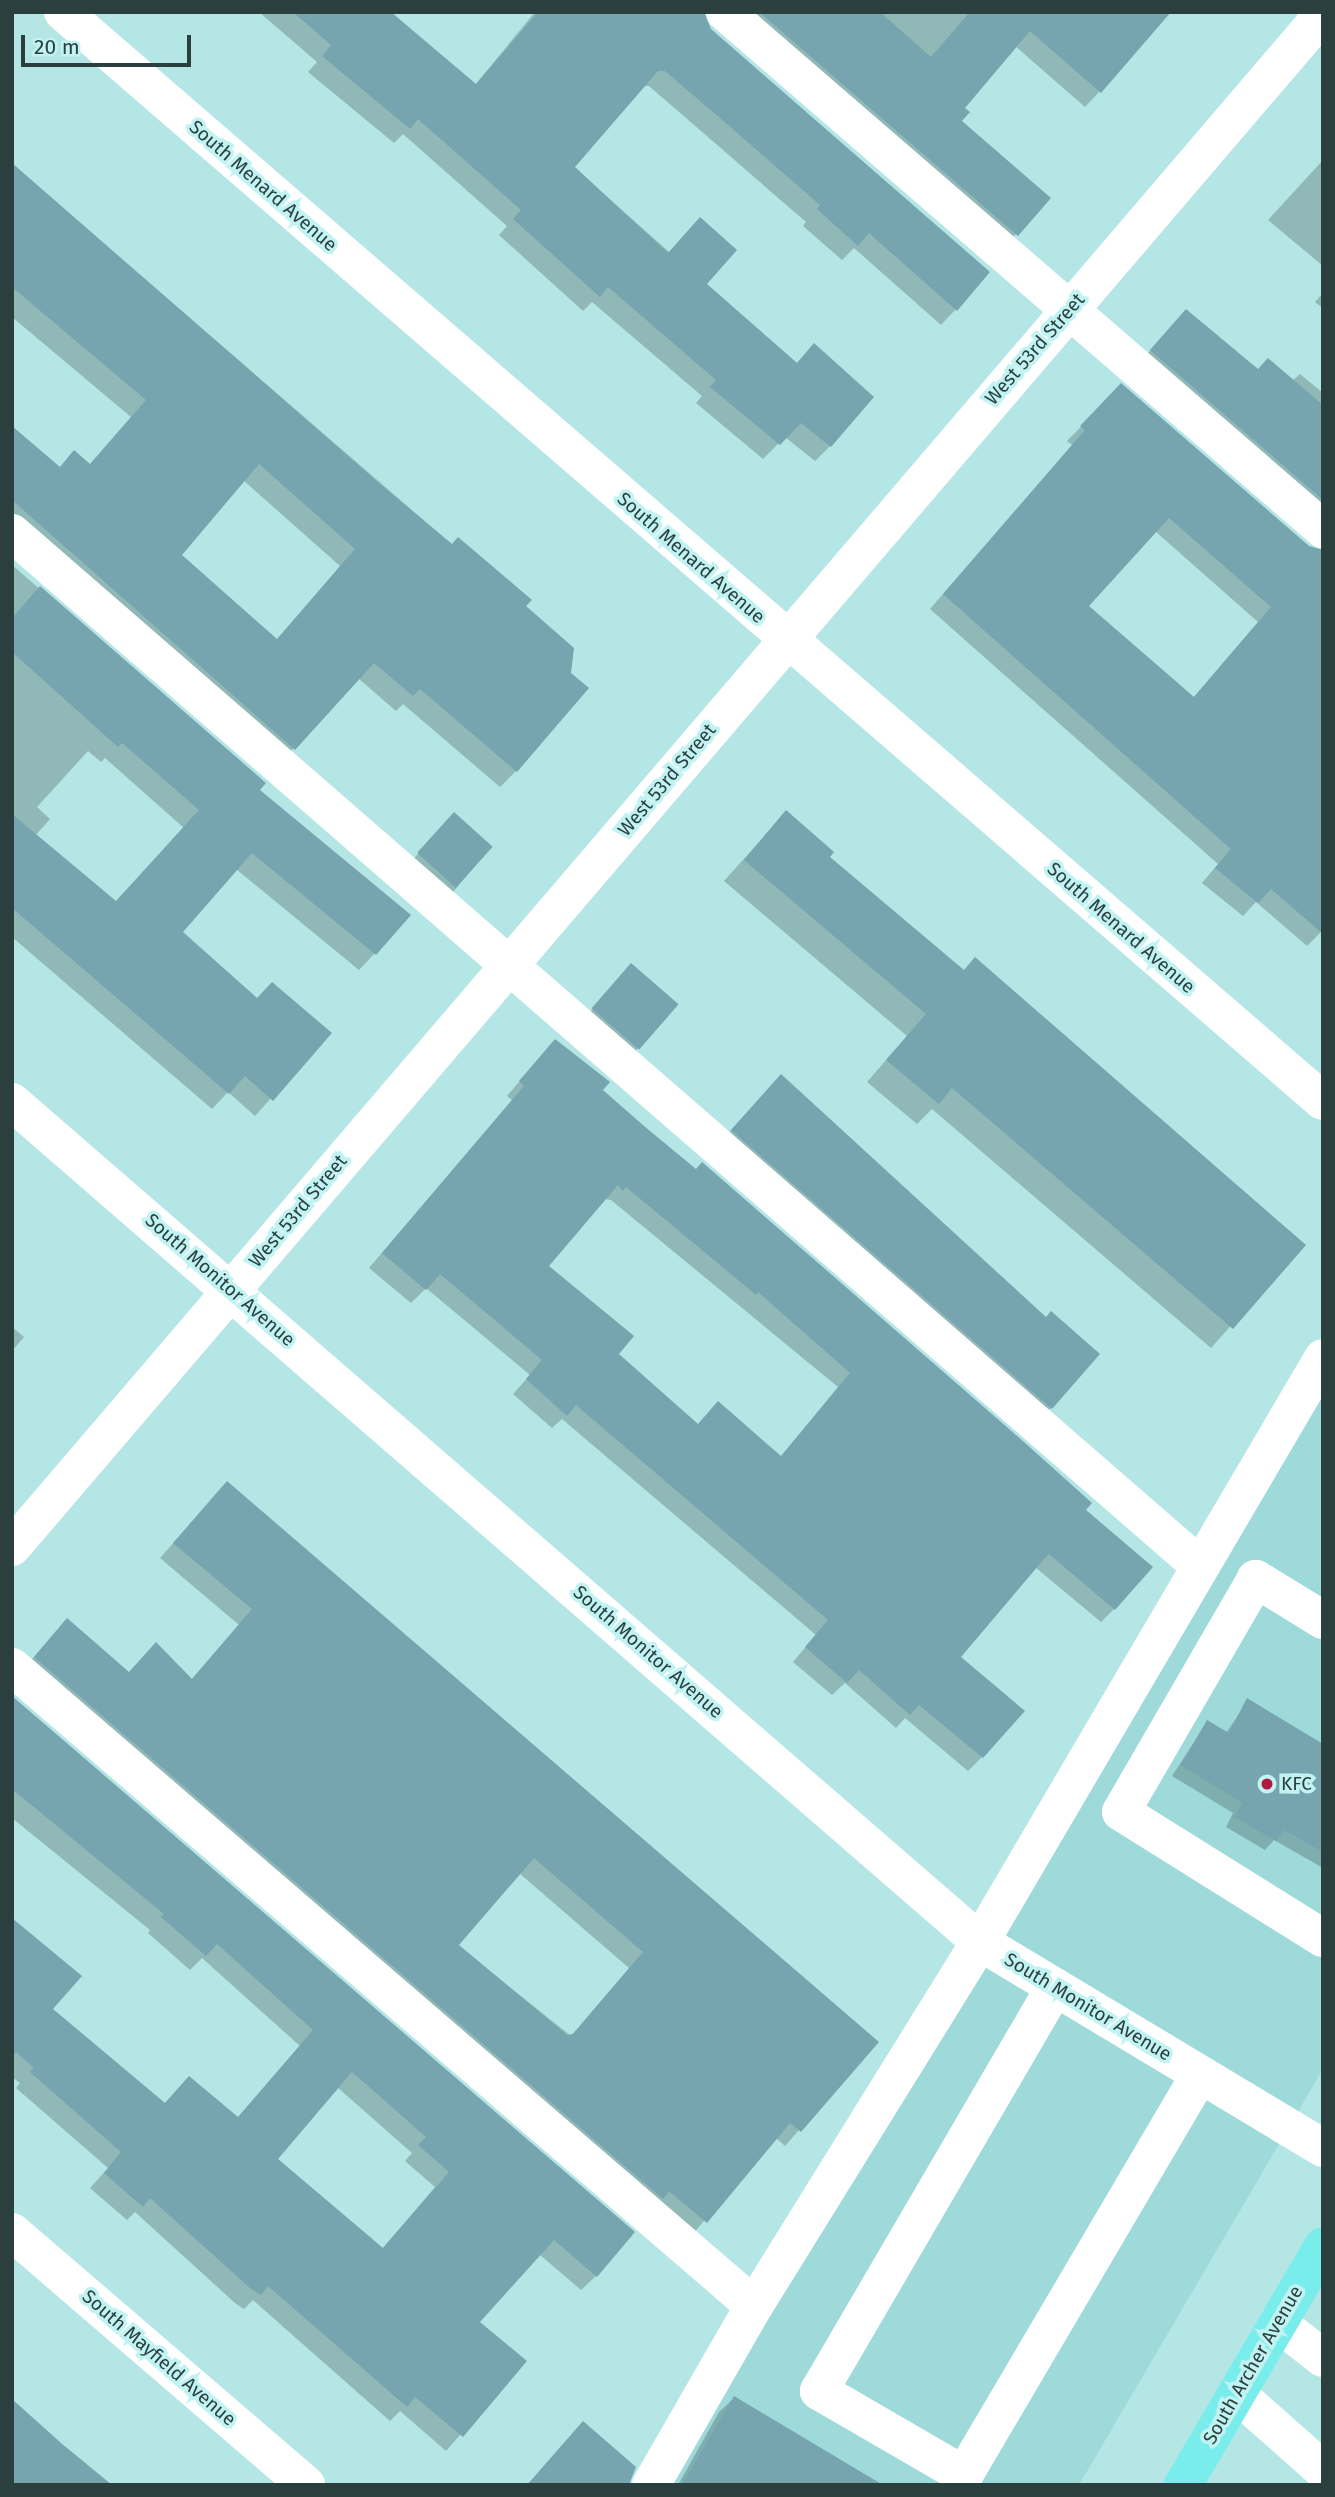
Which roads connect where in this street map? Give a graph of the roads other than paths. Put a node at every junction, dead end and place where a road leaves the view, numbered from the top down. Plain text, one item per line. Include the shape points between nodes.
1 (63, 12) edge
2 (725, 12) edge
3 (1323, 14) edge
4 (1070, 309) junction
5 (1323, 529) edge
6 (12, 533) edge
7 (786, 641) junction
8 (510, 963) junction
9 (1323, 1101) edge
10 (12, 1102) edge
11 (231, 1290) junction
12 (1323, 1358) edge
13 (12, 1547) edge
14 (1200, 1566) junction
15 (1323, 1620) edge
16 (12, 1667) edge
17 (1323, 1938) edge
18 (980, 1942) junction
19 (1055, 1987) junction
20 (1200, 2075) junction
21 (1323, 2148) edge
22 (12, 2232) edge
23 (1323, 2246) edge
24 (754, 2306) junction
25 (1278, 2323) junction
26 (1323, 2358) edge
27 (1237, 2394) junction
28 (1323, 2470) edge
29 (306, 2485) edge
30 (651, 2485) edge
31 (1184, 2485) edge

1 - 7 street, South Menard Avenue
2 - 4 street
3 - 4 street, West 53rd Street
4 - 5 street
4 - 7 street, West 53rd Street
6 - 8 street
7 - 8 street, West 53rd Street
7 - 9 street, South Menard Avenue
8 - 11 street, West 53rd Street
8 - 14 street
10 - 11 street, South Monitor Avenue
11 - 13 street, West 53rd Street
11 - 18 street, South Monitor Avenue
12 - 14 street
14 - 18 street
15 - 17 street via 1256,1579 1121,1812
16 - 24 street
18 - 19 street, South Monitor Avenue
18 - 24 street
19 - 20 street, South Monitor Avenue
19 - 20 street via 819,2391 964,2475
20 - 21 street, South Monitor Avenue
22 - 29 street, South Mayfield Avenue
23 - 25 main road, South Archer Avenue
24 - 30 street
25 - 26 street
25 - 27 main road, South Archer Avenue
27 - 28 street
27 - 31 main road, South Archer Avenue

